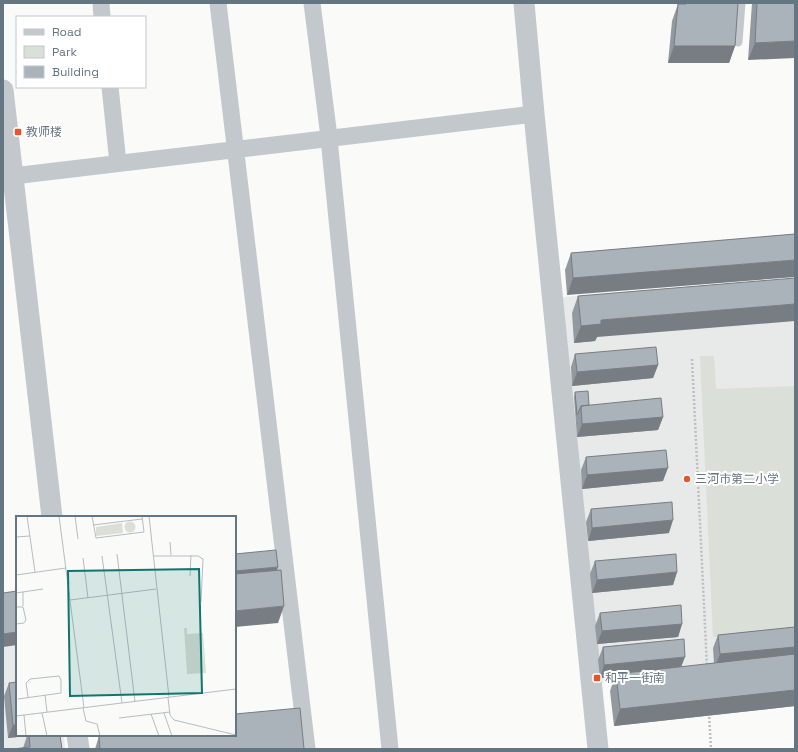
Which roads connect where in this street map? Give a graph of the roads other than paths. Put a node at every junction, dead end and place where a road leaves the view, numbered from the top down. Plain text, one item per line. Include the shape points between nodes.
1 (101, 3) edge
2 (218, 3) edge
3 (312, 3) edge
4 (524, 3) edge
5 (741, 3) edge
6 (102, 16) edge
7 (738, 42) edge
8 (110, 88) edge
9 (3, 90) edge
10 (534, 114) junction
11 (329, 138) junction
12 (236, 149) junction
13 (118, 163) junction
14 (13, 176) junction
15 (52, 516) edge
16 (77, 736) edge
17 (79, 749) edge
18 (307, 749) edge
19 (390, 749) edge
20 (598, 749) edge

1 - 6 street
2 - 12 street
3 - 11 street
4 - 10 street
5 - 7 lane
8 - 13 street
9 - 14 street
10 - 11 street
10 - 20 street
11 - 12 street
11 - 19 street
12 - 13 street
12 - 18 street
13 - 14 street
14 - 15 street
16 - 17 street

